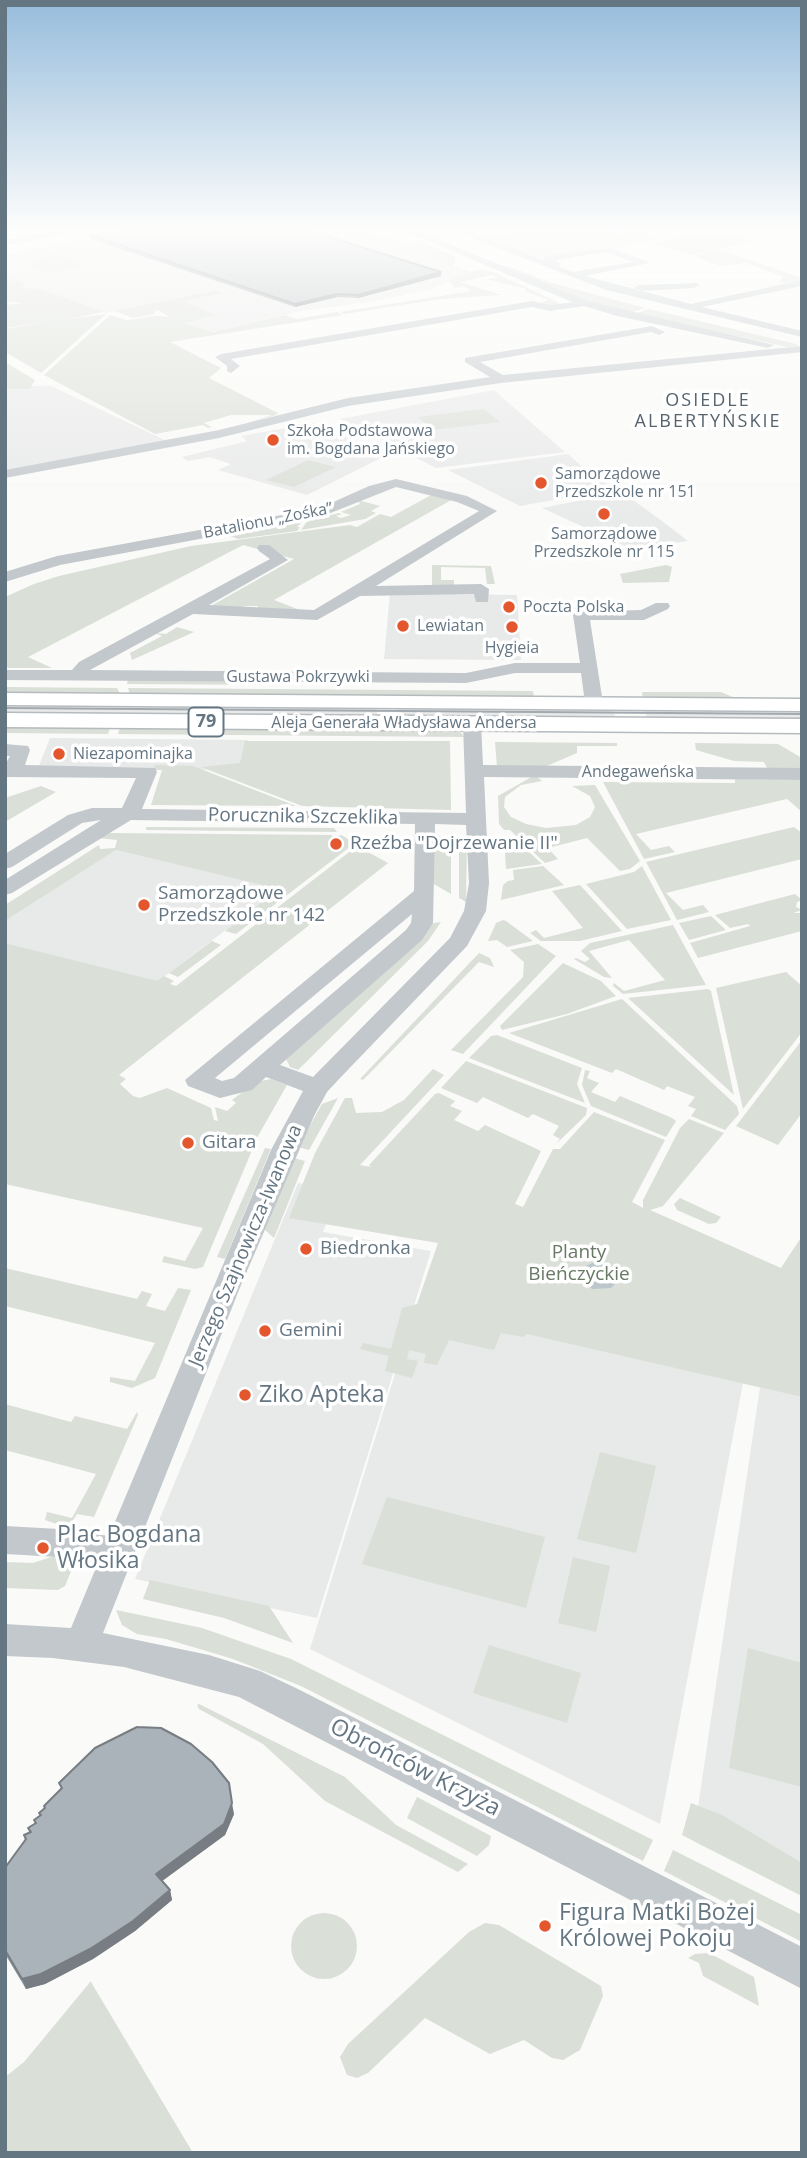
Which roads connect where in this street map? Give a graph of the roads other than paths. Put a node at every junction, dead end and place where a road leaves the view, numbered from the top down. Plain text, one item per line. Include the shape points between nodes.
1 (362, 332) edge
2 (636, 332) edge
3 (658, 332) edge
4 (712, 332) edge
5 (735, 332) edge
6 (672, 338) dead end
7 (694, 347) dead end
8 (799, 349) edge
9 (717, 357) junction
10 (231, 369) dead end
11 (501, 379) junction
12 (219, 434) junction
13 (5, 474) edge
14 (5, 486) edge
15 (264, 548) dead end
16 (5, 577) edge
17 (358, 591) junction
18 (482, 599) dead end
19 (662, 606) dead end
20 (190, 609) junction
21 (590, 668) junction
22 (5, 675) edge
23 (77, 675) junction
24 (5, 699) edge
25 (802, 705) edge
26 (600, 711) junction
27 (407, 713) junction
28 (5, 720) edge
29 (472, 724) junction
30 (802, 726) edge
31 (5, 750) edge
32 (10, 771) edge
33 (474, 771) junction
34 (802, 774) edge
35 (129, 815) junction
36 (425, 818) junction
37 (476, 819) junction
38 (5, 863) edge
39 (5, 889) edge
40 (423, 894) junction
41 (262, 1067) junction
42 (317, 1088) junction
43 (5, 1540) edge
44 (119, 1552) junction
45 (5, 1640) edge
46 (81, 1645) junction
47 (802, 1969) edge

1 - 10 street via 221,357 234,366
2 - 11 street via 469,360
3 - 6 street
4 - 8 street
5 - 8 street
7 - 9 street
8 - 9 street
9 - 11 street
11 - 12 street via 327,406
12 - 13 street
12 - 14 street via 169,455
15 - 20 street, Batalionu „Zośka” via 280,560
16 - 17 street, Batalionu „Zośka” via 57,561 323,512 396,483 462,499 490,511
17 - 18 street via 481,589
17 - 20 street, Batalionu „Zośka” via 317,615
19 - 21 street via 645,615 581,615
20 - 23 street, Batalionu „Zośka” via 85,666
21 - 23 street, Gustawa Pokrzywki via 515,668 466,678
21 - 26 street
22 - 23 street, Gustawa Pokrzywki
24 - 27 main road, Aleja Generała Władysława Andersa / 79
25 - 26 main road, Aleja Generała Władysława Andersa / 79
26 - 27 main road, Aleja Generała Władysława Andersa / 79
26 - 29 main road, Aleja Generała Władysława Andersa / 79
26 - 30 main road, Aleja Generała Władysława Andersa / 79
27 - 28 main road, Aleja Generała Władysława Andersa / 79
27 - 29 main road, Aleja Generała Władysława Andersa / 79
29 - 33 street, Jerzego Szajnowicza-Iwanowa
31 - 32 street via 21,750
32 - 35 street via 148,772
33 - 34 street, Andegaweńska
33 - 37 street, Jerzego Szajnowicza-Iwanowa
35 - 36 street, Porucznika Szczeklika
35 - 38 street, Porucznika Szczeklika via 79,818
35 - 39 street, Porucznika Szczeklika
36 - 37 street, Porucznika Szczeklika
36 - 40 street
37 - 42 street, Jerzego Szajnowicza-Iwanowa via 477,902 459,941
40 - 41 street via 422,923 414,935
40 - 41 street via 197,1080 220,1090 243,1084
41 - 42 street
42 - 44 street, Jerzego Szajnowicza-Iwanowa via 285,1148
43 - 44 street
44 - 46 street, Jerzego Szajnowicza-Iwanowa
45 - 46 street, Obrońców Krzyża
46 - 47 street, Obrońców Krzyża via 247,1683

